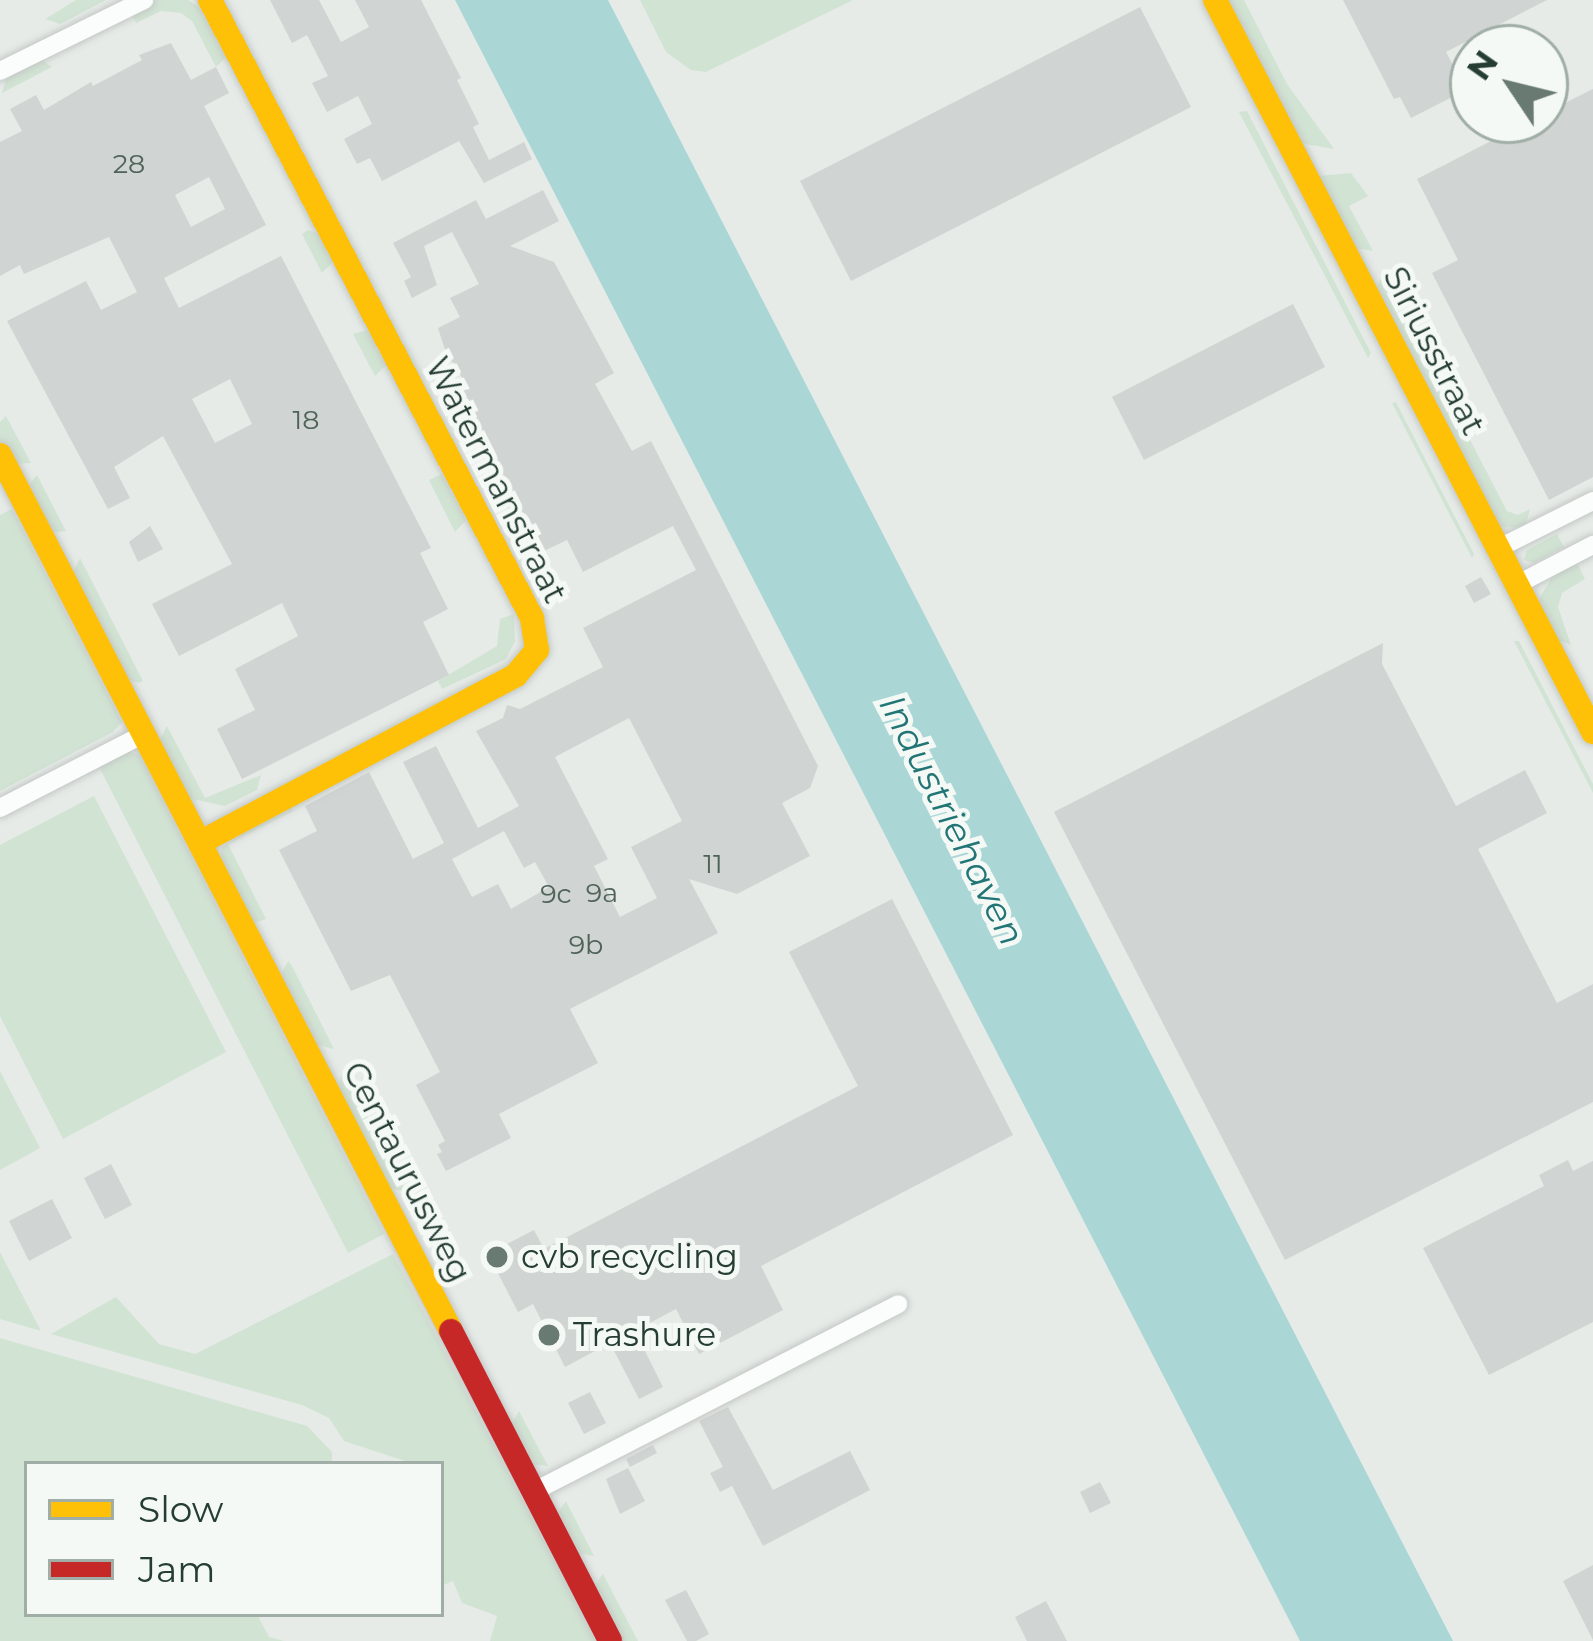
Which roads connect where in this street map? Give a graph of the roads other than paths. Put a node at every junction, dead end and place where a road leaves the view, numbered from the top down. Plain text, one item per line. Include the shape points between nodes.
1 (144, 0) edge
2 (209, 0) edge
3 (1215, 0) edge
4 (0, 71) edge
5 (0, 455) edge
6 (1593, 501) edge
7 (1574, 511) junction
8 (1593, 543) edge
9 (1499, 548) junction
10 (1516, 585) junction
11 (146, 733) junction
12 (1593, 733) edge
13 (0, 808) edge
14 (203, 842) junction
15 (898, 1304) dead end
16 (531, 1493) junction
17 (610, 1641) edge

1 - 4 street
2 - 14 street, Watermanstraat via 532,618 537,650 516,675
3 - 9 street, Siriusstraat
5 - 11 street, Centaurusweg
6 - 7 street
7 - 8 street
7 - 9 street
8 - 10 street
9 - 10 street, Siriusstraat
10 - 12 street, Siriusstraat
11 - 13 street
11 - 14 street, Centaurusweg
14 - 16 street, Centaurusweg
15 - 16 street
16 - 17 street, Centaurusweg

